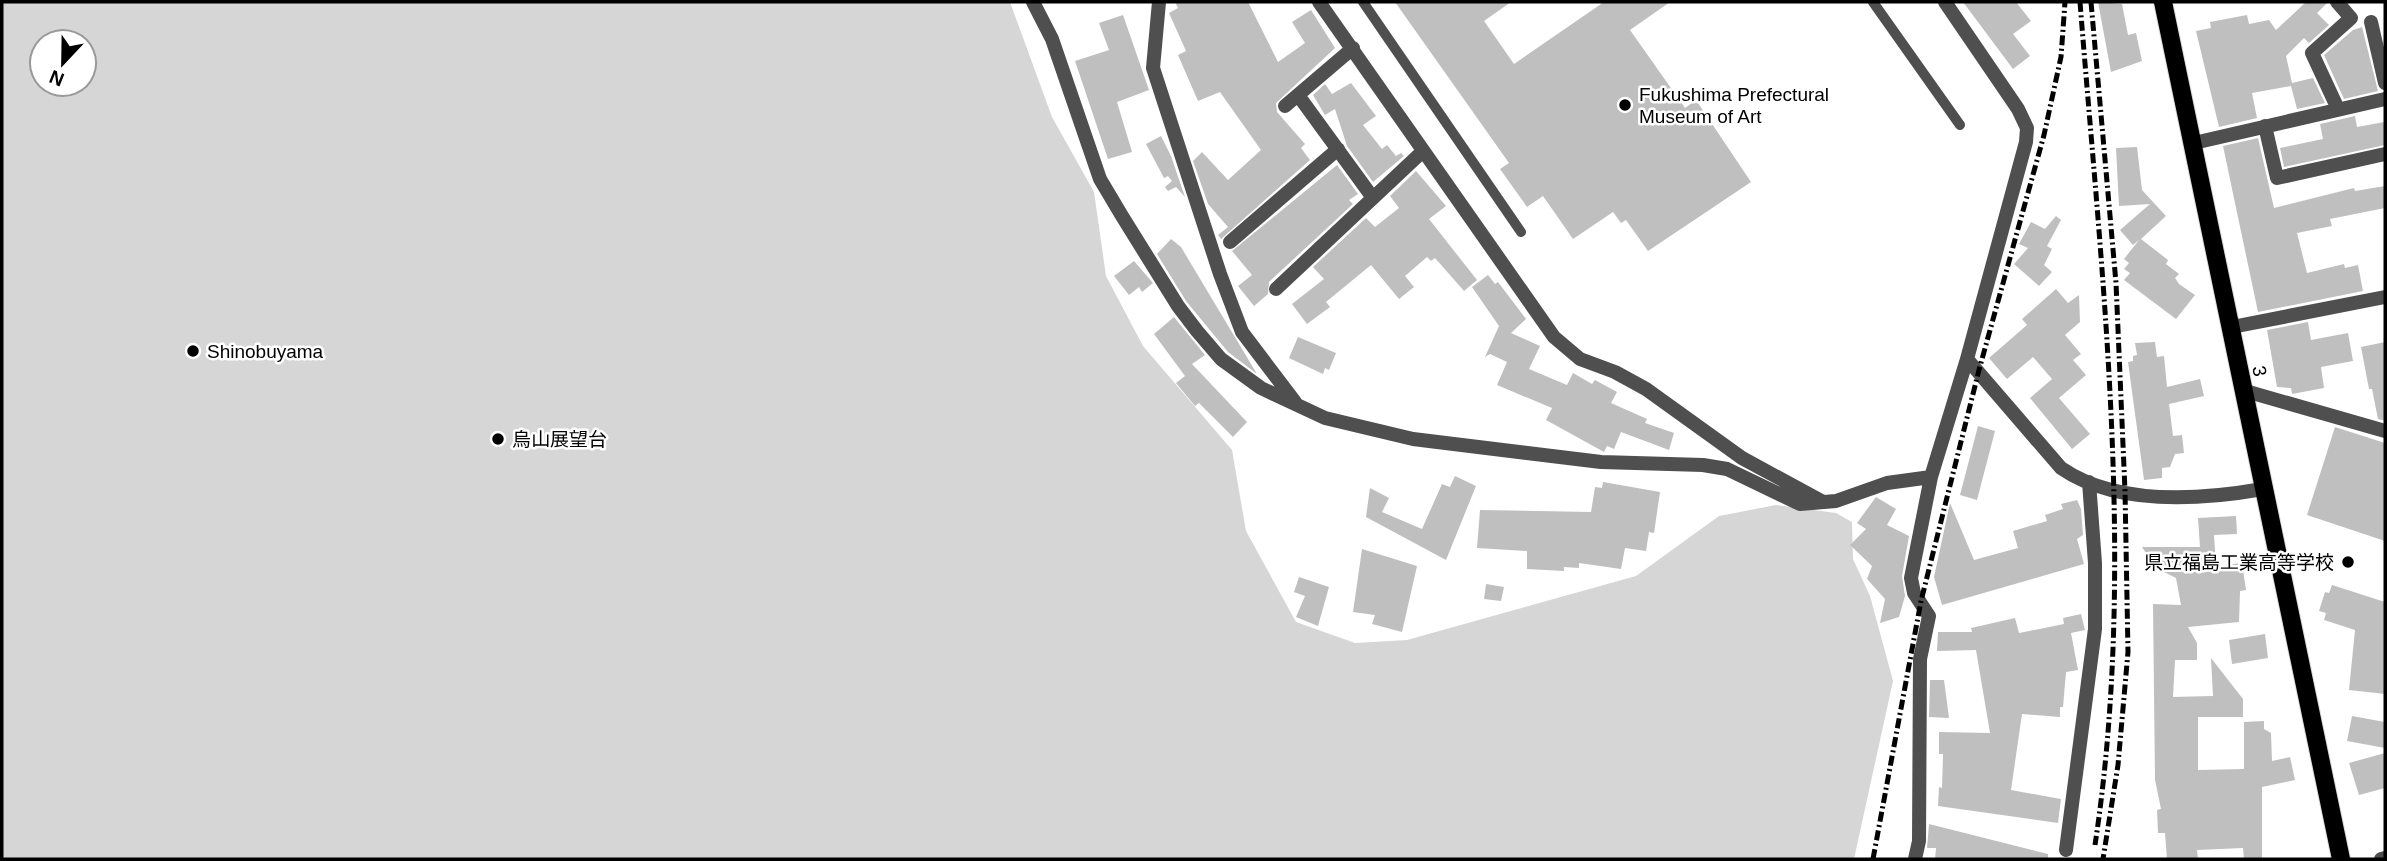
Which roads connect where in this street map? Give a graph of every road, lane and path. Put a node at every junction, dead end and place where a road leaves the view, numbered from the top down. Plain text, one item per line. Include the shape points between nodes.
1 (1033, 2) edge
2 (1159, 2) edge
3 (1319, 2) edge
4 (1363, 2) edge
5 (1873, 2) edge
6 (1945, 2) edge
7 (2163, 2) edge
8 (2337, 2) edge
9 (2371, 22) dead end
10 (1353, 48) junction
11 (2385, 83) edge
12 (1298, 95) junction
13 (2385, 99) edge
14 (1285, 106) dead end
15 (2338, 109) junction
16 (1960, 125) dead end
17 (2265, 126) junction
18 (2194, 143) junction
19 (1338, 149) junction
20 (1422, 152) junction
21 (2385, 154) edge
22 (1373, 198) junction
23 (1521, 232) dead end
24 (1230, 242) dead end
25 (1276, 289) dead end
26 (2385, 297) edge
27 (2232, 327) junction
28 (1967, 359) junction
29 (2242, 390) junction
30 (1296, 404) junction
31 (2385, 431) edge
32 (1931, 477) junction
33 (2089, 482) junction
34 (2263, 489) junction
35 (1823, 502) junction
36 (2066, 850) dead end
37 (1915, 859) edge
38 (2341, 859) edge

1 - 30 street via 1052,39 1100,179 1178,306 1221,359 1261,388
2 - 30 street via 1153,68 1220,274 1242,332
3 - 10 street
4 - 23 lane
5 - 16 lane
6 - 28 street via 2027,128
7 - 18 main road, 3 / 3
8 - 15 street via 2351,18 2312,53
9 - 11 street
10 - 12 street
10 - 20 street
12 - 14 street
12 - 19 street
13 - 15 street
15 - 17 street
17 - 18 street
17 - 21 street via 2277,178
18 - 27 main road, 3 / 3
19 - 22 street
19 - 24 street
20 - 22 street
20 - 35 street via 1554,337 1580,359 1646,389 1742,458
22 - 25 street
26 - 27 street
27 - 29 main road, 3 / 3
28 - 32 street
28 - 33 street via 2061,468
29 - 31 street
29 - 34 main road, 3 / 3
30 - 35 street via 1325,418 1413,439 1601,462 1727,469 1800,504
32 - 35 street via 1887,483
32 - 37 street via 1911,578 1914,593 1929,616 1920,659 1919,841
33 - 34 street via 2178,498
33 - 36 street via 2095,629
34 - 38 main road, 3 / 3

